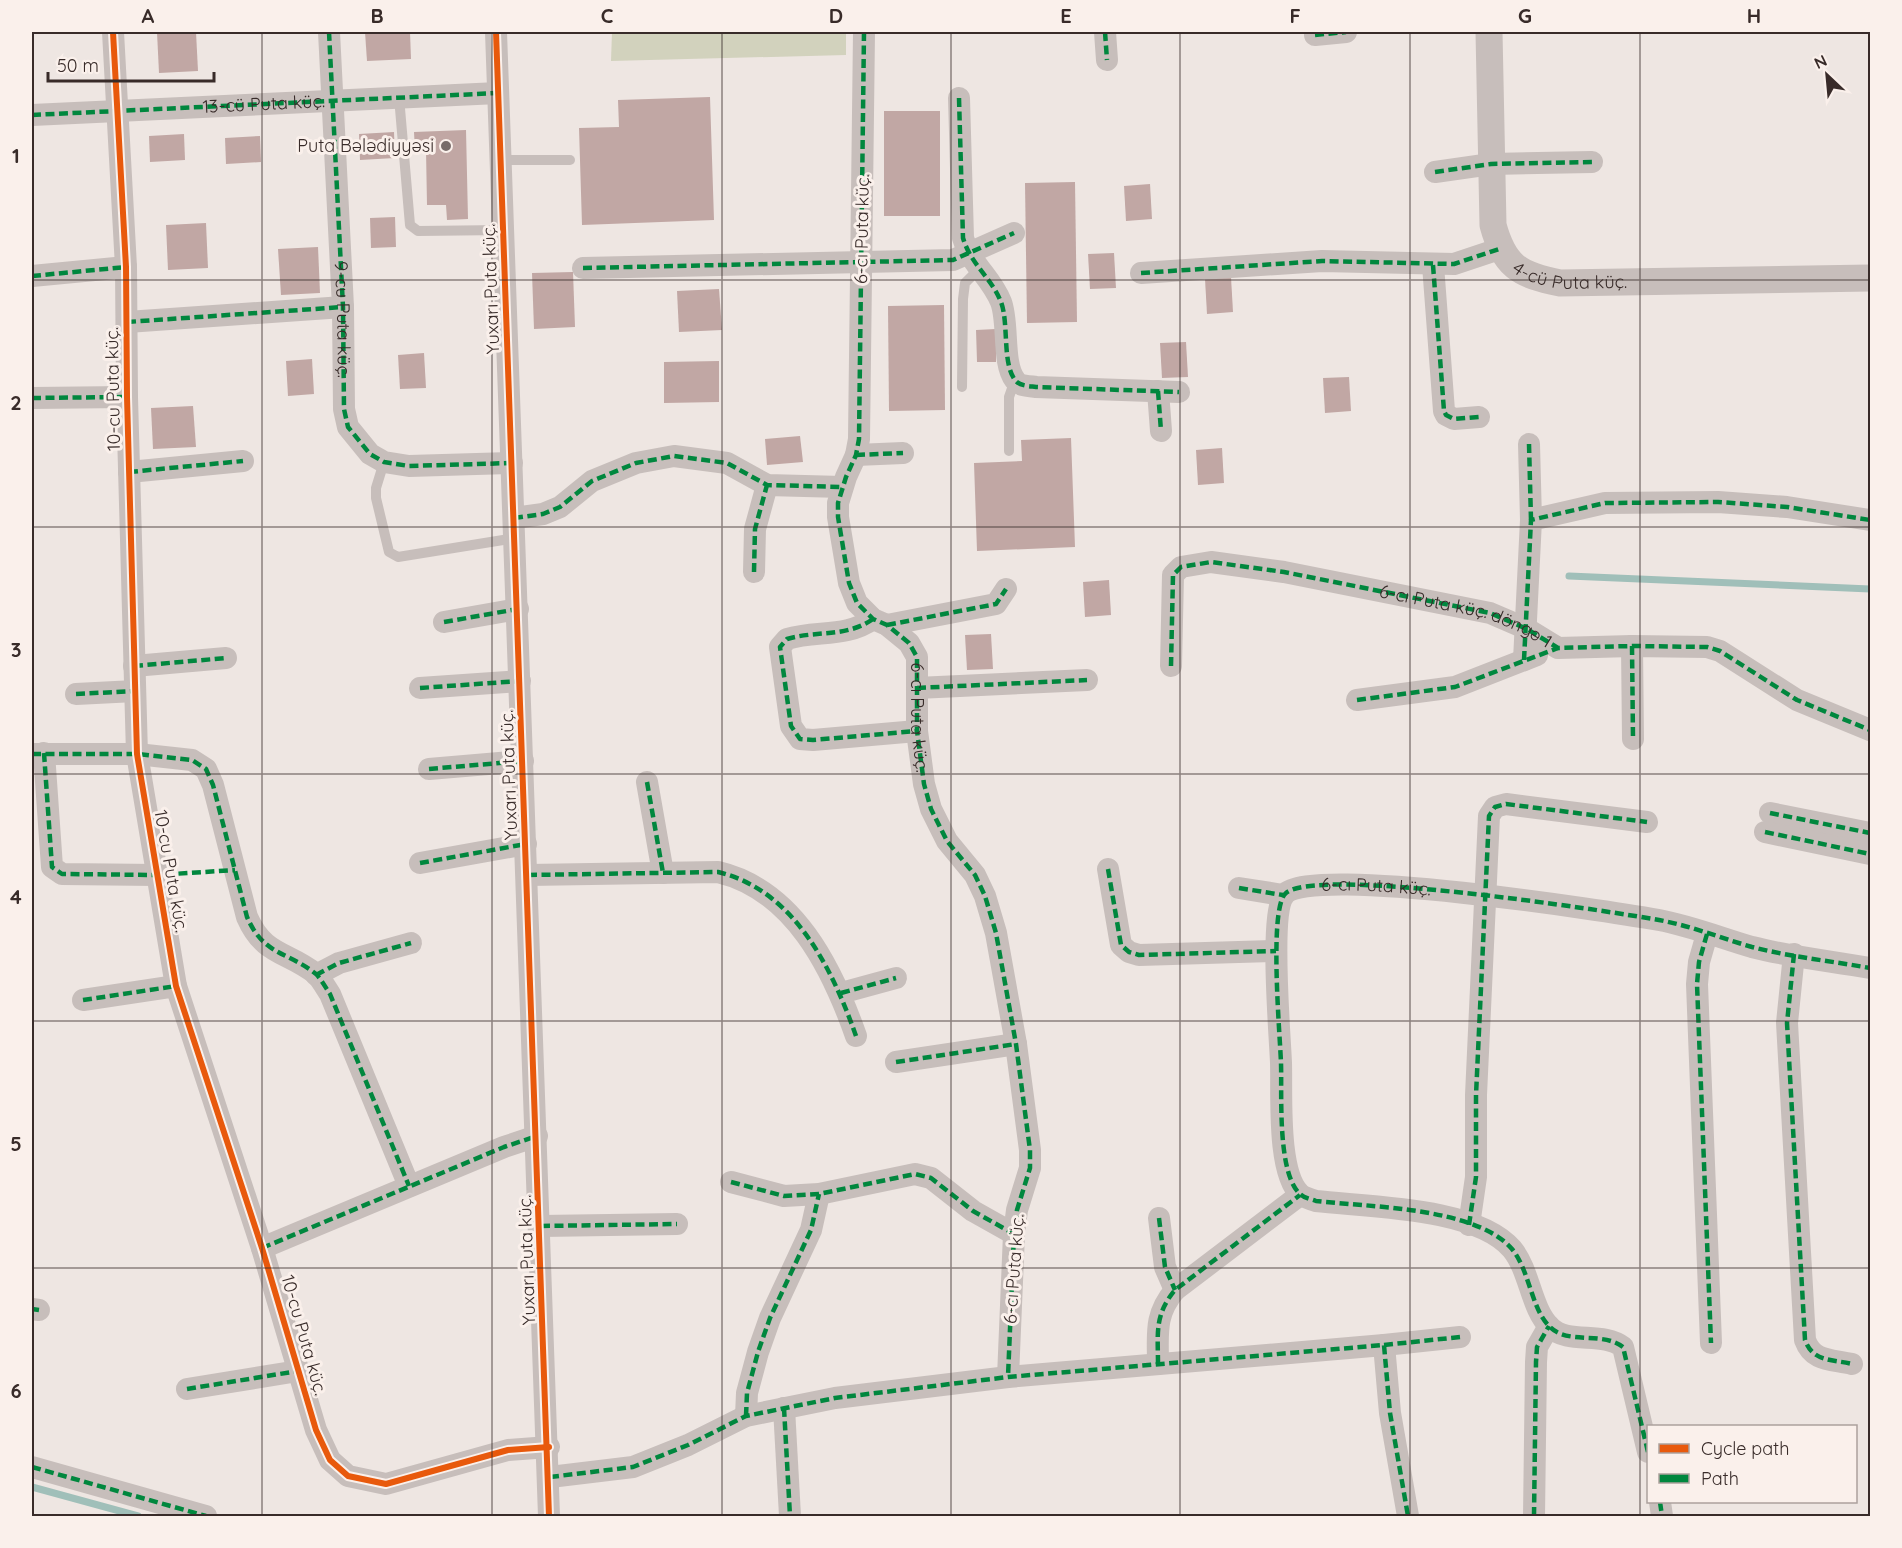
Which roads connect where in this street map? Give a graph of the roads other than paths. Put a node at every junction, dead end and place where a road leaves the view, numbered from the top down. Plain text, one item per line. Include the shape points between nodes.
1 (113, 32) edge
2 (329, 32) edge
3 (496, 32) edge
4 (864, 32) edge
5 (1105, 32) edge
6 (1346, 32) edge
7 (1489, 32) edge
8 (1315, 35) dead end
9 (1107, 60) dead end
10 (498, 93) junction
11 (399, 97) junction
12 (959, 98) dead end
13 (331, 100) junction
14 (117, 112) junction
15 (32, 115) edge
16 (501, 160) junction
17 (570, 160) dead end
18 (1592, 162) dead end
19 (1491, 164) junction
20 (1435, 172) dead end
21 (503, 231) junction
22 (1014, 233) dead end
23 (1500, 249) junction
24 (862, 261) junction
25 (973, 262) junction
26 (1433, 265) junction
27 (126, 267) junction
28 (584, 268) dead end
29 (1141, 273) dead end
30 (32, 276) edge
31 (1870, 278) edge
32 (343, 307) junction
33 (127, 322) junction
34 (1015, 380) junction
35 (962, 387) dead end
36 (32, 398) edge
37 (127, 398) junction
38 (1479, 417) dead end
39 (1161, 431) dead end
40 (1529, 444) dead end
41 (1009, 451) dead end
42 (903, 453) dead end
43 (856, 455) junction
44 (243, 461) dead end
45 (384, 462) junction
46 (512, 463) junction
47 (129, 472) junction
48 (767, 485) junction
49 (842, 487) junction
50 (1531, 520) junction
51 (1870, 520) edge
52 (514, 528) junction
53 (754, 572) dead end
54 (1006, 589) dead end
55 (518, 609) junction
56 (444, 622) dead end
57 (880, 622) junction
58 (1527, 629) junction
59 (1632, 646) junction
60 (1558, 648) junction
61 (226, 658) dead end
62 (1524, 660) junction
63 (134, 666) junction
64 (1171, 666) dead end
65 (1087, 680) dead end
66 (520, 681) junction
67 (420, 688) dead end
68 (917, 688) junction
69 (135, 691) junction
70 (76, 694) dead end
71 (1357, 700) dead end
72 (1870, 730) edge
73 (917, 731) junction
74 (1633, 739) dead end
75 (38, 753) edge
76 (137, 754) junction
77 (523, 761) junction
78 (429, 769) dead end
79 (647, 782) dead end
80 (1647, 822) dead end
81 (1870, 833) edge
82 (526, 844) junction
83 (1870, 854) edge
84 (420, 863) dead end
85 (1108, 869) dead end
86 (663, 873) junction
87 (157, 874) junction
88 (528, 875) junction
89 (1239, 888) dead end
90 (1283, 895) junction
91 (1487, 897) junction
92 (1707, 934) junction
93 (411, 944) dead end
94 (1276, 951) junction
95 (1794, 954) junction
96 (1870, 968) edge
97 (316, 975) junction
98 (896, 978) dead end
99 (176, 986) junction
100 (841, 993) junction
101 (83, 1000) dead end
102 (856, 1036) dead end
103 (1016, 1044) junction
104 (896, 1062) dead end
105 (537, 1136) junction
106 (731, 1182) dead end
107 (409, 1186) junction
108 (819, 1194) junction
109 (1300, 1195) junction
110 (1159, 1218) dead end
111 (677, 1224) dead end
112 (1469, 1225) junction
113 (541, 1226) junction
114 (1014, 1234) junction
115 (262, 1248) junction
116 (1175, 1290) junction
117 (1549, 1326) junction
118 (1460, 1337) dead end
119 (1711, 1343) dead end
120 (1384, 1346) junction
121 (1158, 1364) junction
122 (1852, 1364) dead end
123 (298, 1371) junction
124 (1008, 1377) junction
125 (187, 1389) dead end
126 (784, 1408) junction
127 (746, 1416) junction
128 (549, 1447) junction
129 (1647, 1448) edge
130 (32, 1467) edge
131 (550, 1477) junction
132 (206, 1516) edge
133 (549, 1516) edge
134 (790, 1516) edge
135 (1408, 1516) edge
136 (1533, 1516) edge

1 - 14 street, 10-cu Puta küç.
2 - 13 street, 9-cu Puta küç.
3 - 10 street, Yuxarı Puta küç.
4 - 24 street, 6-cı Puta küç.
5 - 9 street
6 - 8 street
7 - 19 street, 4-cü Puta küç.
10 - 11 street, 13-cü Puta küç.
10 - 16 street, Yuxarı Puta küç.
11 - 13 street, 13-cü Puta küç.
11 - 21 lane via 410,225 418,231
12 - 25 street via 963,238
13 - 14 street, 13-cü Puta küç.
13 - 32 street, 9-cu Puta küç.
14 - 15 street, 13-cü Puta küç.
14 - 27 street, 10-cu Puta küç.
16 - 17 lane
16 - 21 street, Yuxarı Puta küç.
18 - 19 street
19 - 20 street
19 - 23 street, 4-cü Puta küç. via 1493,225
21 - 46 street, Yuxarı Puta küç.
22 - 25 street
23 - 26 street via 1454,264
23 - 31 street, 4-cü Puta küç. via 1516,269 1560,283
24 - 25 street
24 - 28 street
24 - 43 street, 6-cı Puta küç.
25 - 34 street via 1001,302
25 - 35 lane via 963,299
26 - 29 street via 1322,261
26 - 38 street via 1444,411 1454,419
27 - 30 street
27 - 33 street, 10-cu Puta küç.
32 - 33 street
32 - 45 street, 9-cu Puta küç. via 344,409 348,427 370,454
33 - 37 street, 10-cu Puta küç.
34 - 39 street via 1036,387 1169,392
34 - 41 lane via 1009,397
36 - 37 street
37 - 47 street, 10-cu Puta küç.
40 - 50 street
42 - 43 street
43 - 49 street, 6-cı Puta küç.
44 - 47 street
45 - 46 street via 410,466
45 - 52 lane via 376,498 389,552 398,557
46 - 52 street, Yuxarı Puta küç.
47 - 63 street, 10-cu Puta küç.
48 - 49 street
48 - 52 street via 727,464 674,456 651,459 592,481 560,507
48 - 53 street via 755,529
49 - 57 street, 6-cı Puta küç. via 838,517 849,583 857,603
50 - 51 street via 1605,504 1718,502 1787,507
50 - 58 street
52 - 55 street, Yuxarı Puta küç.
54 - 57 street via 996,604
55 - 56 street
55 - 66 street, Yuxarı Puta küç.
57 - 68 street, 6-cı Puta küç. via 909,643 917,657
57 - 73 street via 845,633 797,636 780,647 791,726 800,739 813,740
58 - 60 street, 6-cı Puta küç. döngə 1
58 - 62 street
58 - 64 street, 6-cı Puta küç. döngə 1 via 1478,611 1284,572 1196,562 1181,567 1173,575
59 - 60 street, 6-cı Puta küç. döngə 1
59 - 72 street, 6-cı Puta küç. döngə 1 via 1720,651 1797,700
59 - 74 street
60 - 62 street
61 - 63 street
62 - 71 street via 1455,687
63 - 69 street, 10-cu Puta küç.
65 - 68 street
66 - 67 street
66 - 77 street, Yuxarı Puta küç.
68 - 73 street, 6-cı Puta küç.
69 - 70 street
69 - 76 street, 10-cu Puta küç.
73 - 103 street, 6-cı Puta küç. via 931,809 947,841 975,875 985,896 996,933
75 - 76 street
75 - 87 street via 52,867 62,874
76 - 87 street, 10-cu Puta küç.
76 - 97 street via 192,760 206,770 254,935
77 - 78 street
77 - 82 street, Yuxarı Puta küç.
79 - 86 street
80 - 91 street via 1506,804 1495,807 1489,816
81 - 83 street via 1767,823
82 - 84 street
82 - 88 street, Yuxarı Puta küç.
85 - 94 street via 1121,945 1129,952 1139,955
86 - 88 street
86 - 100 street via 718,872 741,877 766,893 791,915
87 - 99 street, 10-cu Puta küç.
88 - 105 street, Yuxarı Puta küç.
89 - 90 street
90 - 91 street, 6-cı Puta küç. via 1306,885 1358,883
90 - 94 street
91 - 92 street, 6-cı Puta küç. via 1658,920
91 - 112 street via 1476,1095 1476,1177
92 - 95 street, 6-cı Puta küç.
92 - 119 street via 1697,984
93 - 97 street via 339,963
94 - 109 street via 1284,1142 1291,1182
95 - 96 street, 6-cı Puta küç.
95 - 122 street via 1787,1023 1805,1340 1816,1357
97 - 107 street via 330,994
98 - 100 street
99 - 101 street
99 - 115 street, 10-cu Puta küç.
100 - 102 street
103 - 104 street
103 - 114 street, 6-cı Puta küç. via 1030,1168
105 - 107 street
105 - 113 street, Yuxarı Puta küç.
106 - 108 street via 784,1197
107 - 115 street
108 - 114 street via 915,1174 932,1178 973,1211
108 - 127 street via 811,1230 758,1352 747,1394
109 - 112 street via 1316,1201 1443,1216
109 - 116 street
110 - 116 street via 1165,1267
111 - 113 street
112 - 117 street via 1501,1239 1512,1250
113 - 128 street, Yuxarı Puta küç.
114 - 124 street, 6-cı Puta küç.
115 - 123 street, 10-cu Puta küç.
116 - 121 street via 1162,1305 1158,1320
117 - 129 street via 1560,1334 1615,1341 1623,1347
117 - 136 street via 1537,1347
118 - 120 street
120 - 121 street
120 - 135 street
121 - 124 street
123 - 125 street
123 - 128 street, 10-cu Puta küç. via 316,1430 330,1460 348,1476 369,1483 386,1484 508,1450
124 - 126 street
126 - 127 street
126 - 134 street
127 - 131 street via 633,1467
128 - 131 street, Yuxarı Puta küç.
130 - 132 street
131 - 133 street, Yuxarı Puta küç.

